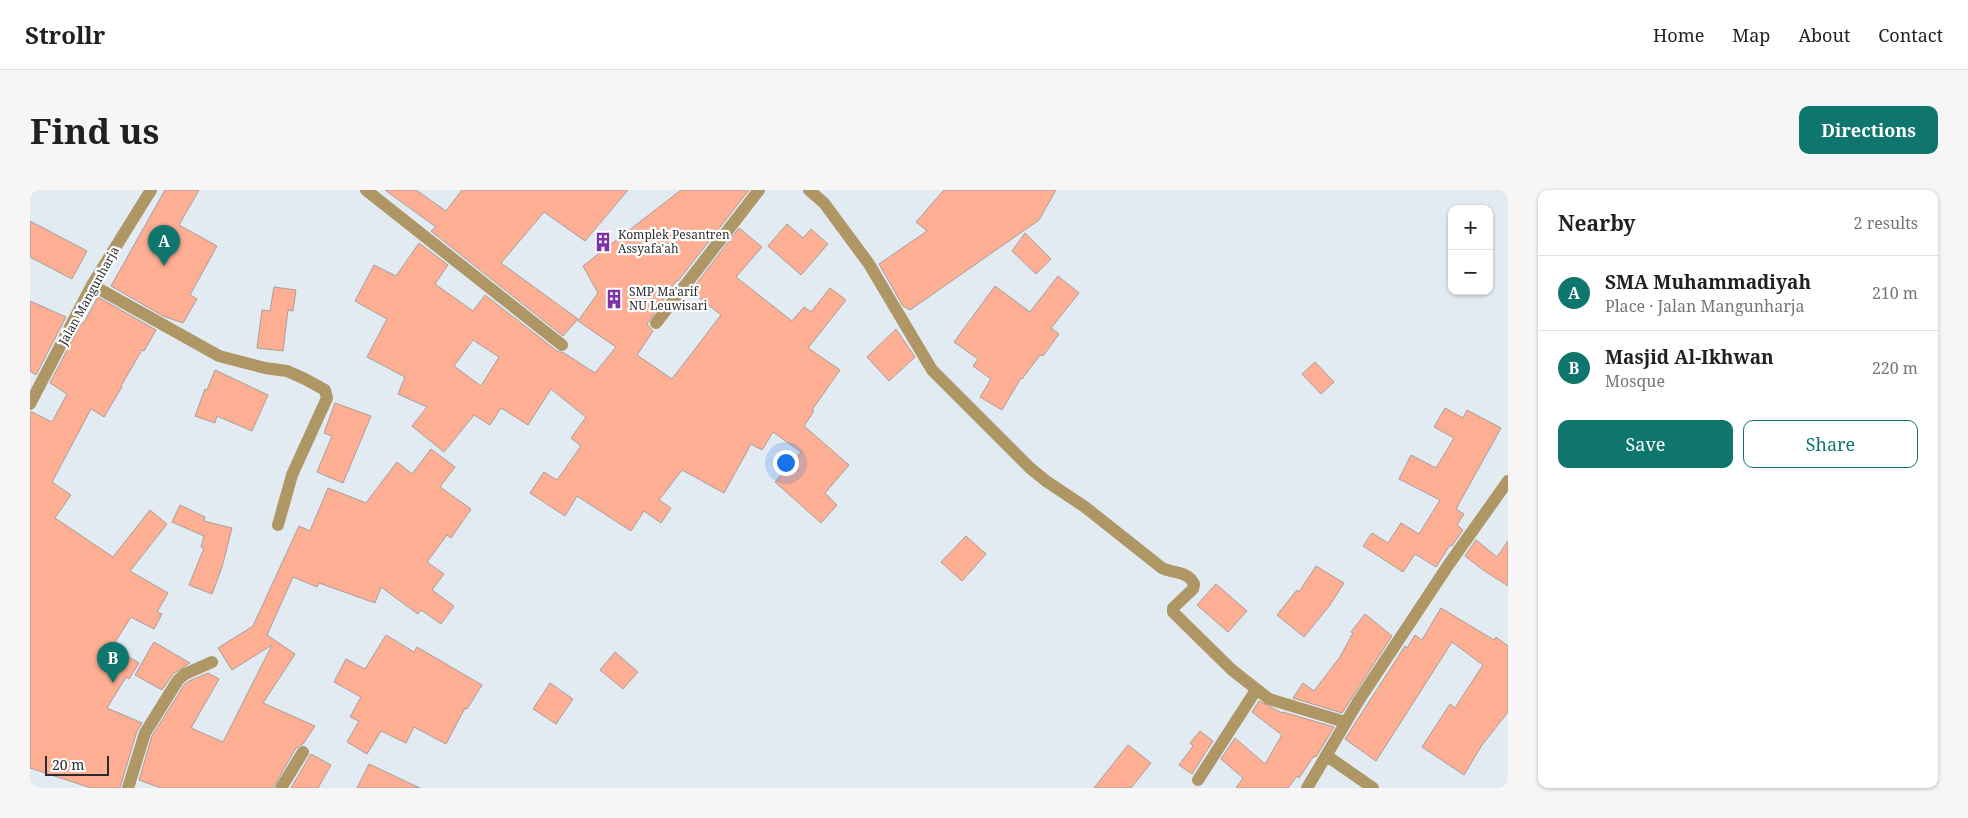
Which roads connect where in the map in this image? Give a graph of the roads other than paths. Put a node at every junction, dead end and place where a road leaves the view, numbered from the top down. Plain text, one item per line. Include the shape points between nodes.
1 (151, 190) edge
2 (366, 190) edge
3 (760, 190) edge
4 (808, 190) edge
5 (92, 285) junction
6 (656, 323) dead end
7 (562, 345) dead end
8 (32, 395) edge
9 (1508, 481) edge
10 (278, 526) dead end
11 (212, 662) dead end
12 (1256, 690) junction
13 (1344, 722) junction
14 (303, 752) dead end
15 (1327, 756) junction
16 (1198, 780) dead end
17 (128, 788) edge
18 (280, 788) edge
19 (1307, 788) edge
20 (1373, 788) edge

1 - 5 street, Jalan Mangunharja
2 - 7 street
3 - 6 street
4 - 12 street via 824,203 869,264 932,370 1046,481 1085,507 1162,568 1189,576 1194,586 1173,608 1173,612
5 - 8 street, Jalan Mangunharja
5 - 10 street via 219,356 287,371 325,390 327,398 292,475
9 - 13 street
11 - 17 street via 178,680 145,734
12 - 13 street via 1269,698
12 - 16 street
13 - 15 street
14 - 18 street
15 - 19 street
15 - 20 street

